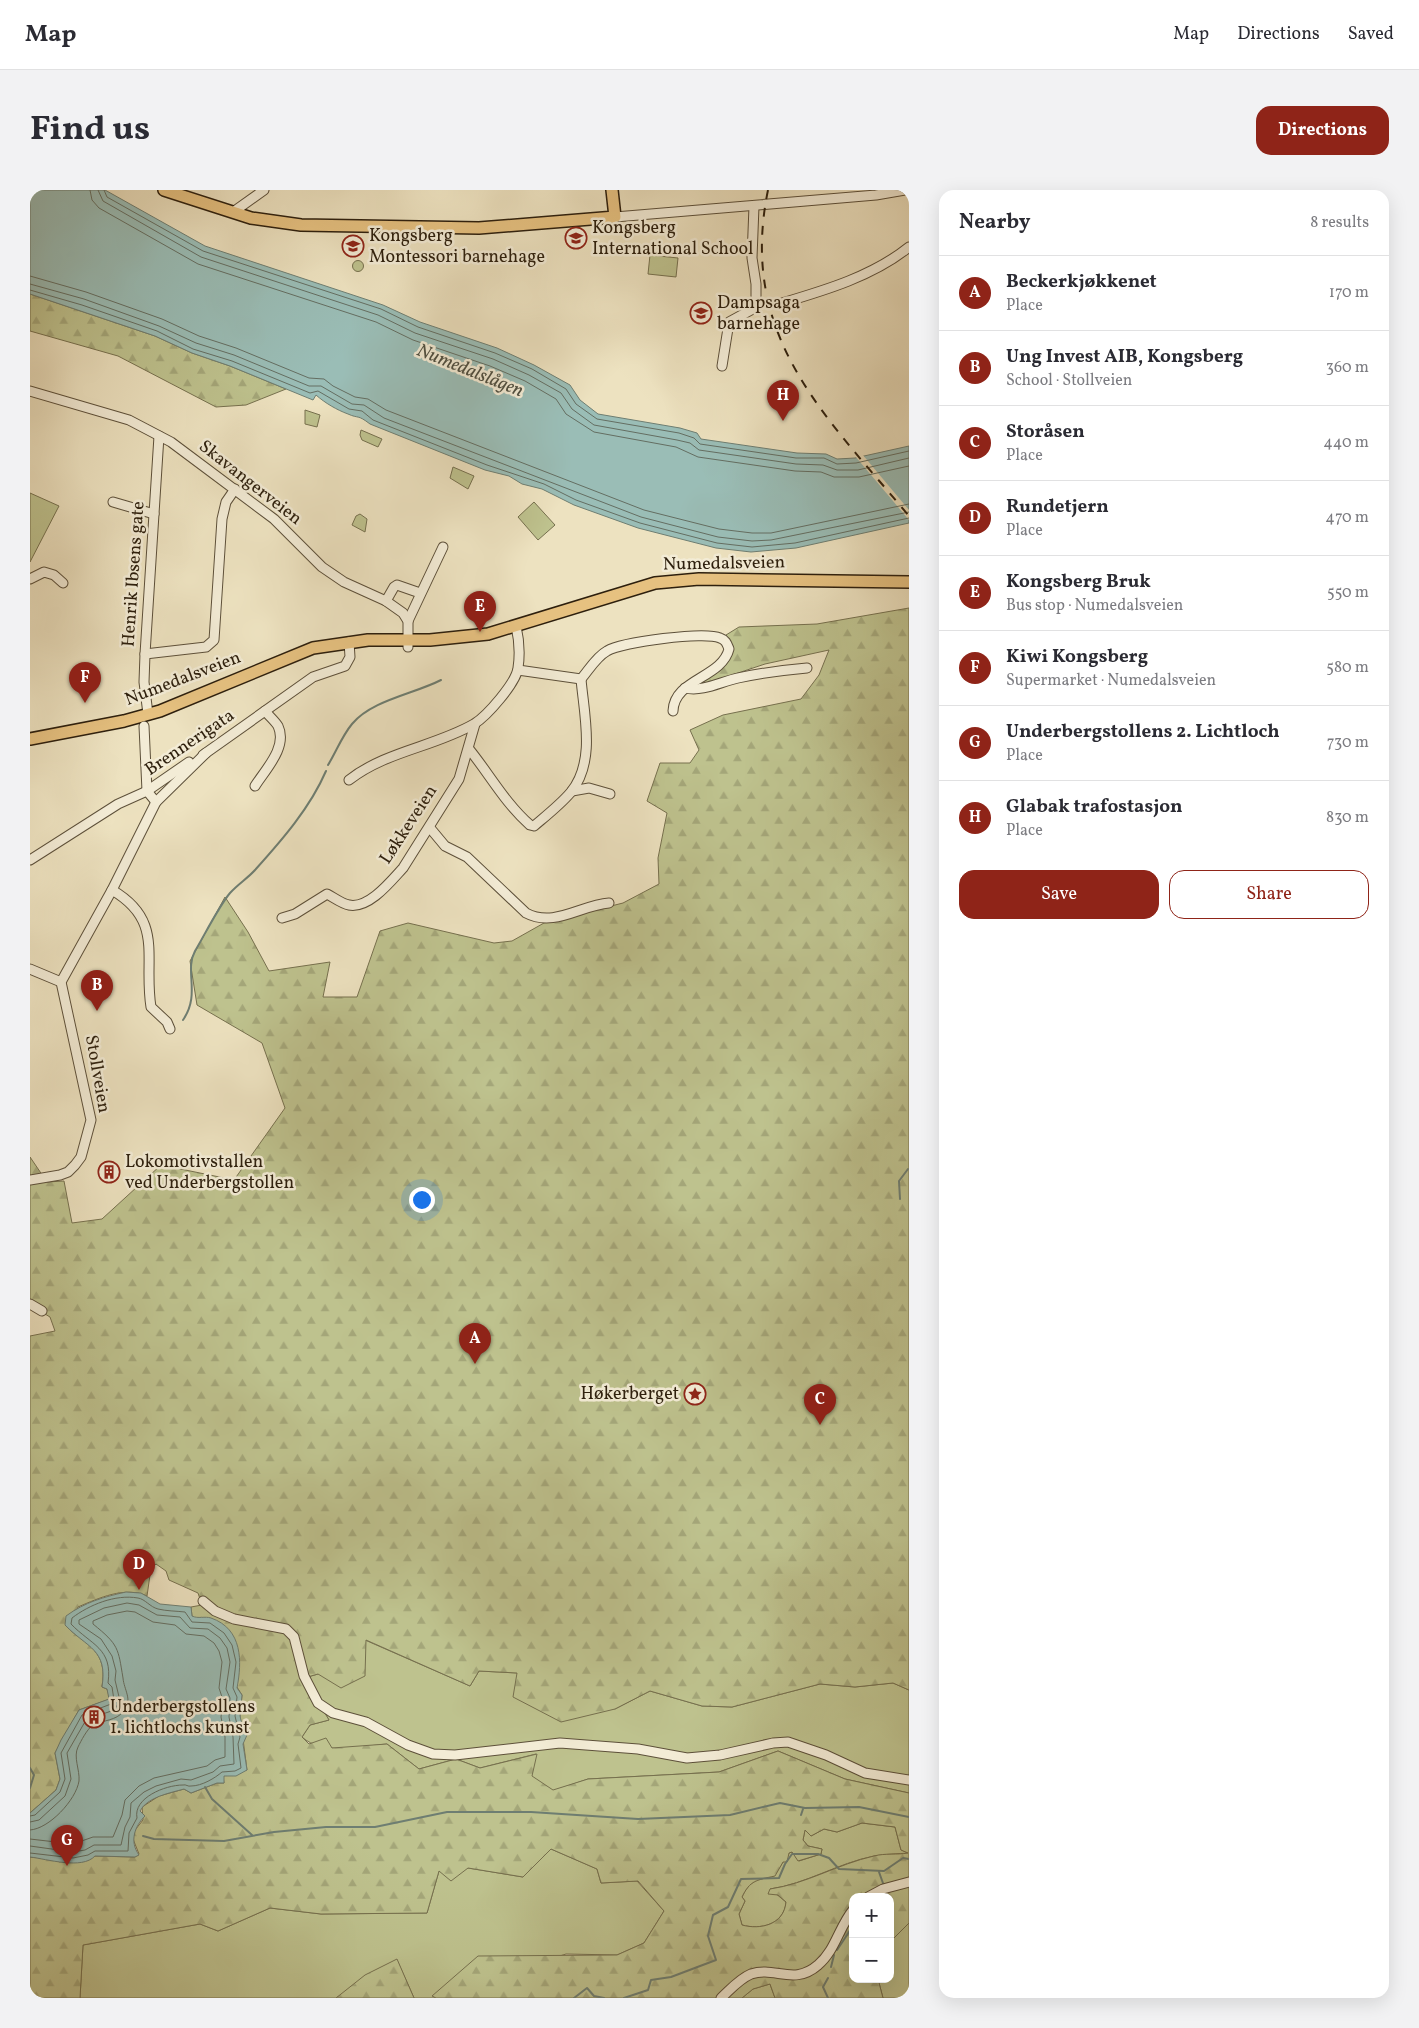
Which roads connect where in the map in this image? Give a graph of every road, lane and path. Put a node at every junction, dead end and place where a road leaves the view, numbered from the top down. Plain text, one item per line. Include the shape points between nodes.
1 (164, 190) edge
2 (264, 190) edge
3 (612, 190) edge
4 (905, 190) edge
5 (182, 193) edge
6 (821, 194) edge
7 (754, 206) junction
8 (236, 212) junction
9 (615, 217) junction
10 (909, 247) edge
11 (782, 303) dead end
12 (722, 366) dead end
13 (30, 391) edge
14 (159, 436) junction
15 (235, 490) junction
16 (113, 502) dead end
17 (154, 514) junction
18 (443, 547) dead end
19 (30, 579) edge
20 (62, 582) dead end
21 (909, 582) edge
22 (420, 593) junction
23 (386, 601) junction
24 (408, 621) junction
25 (516, 626) junction
26 (408, 644) junction
27 (349, 645) junction
28 (145, 654) junction
29 (807, 668) dead end
30 (518, 670) junction
31 (581, 679) junction
32 (685, 688) junction
33 (265, 711) junction
34 (673, 711) dead end
35 (148, 714) junction
36 (474, 724) junction
37 (144, 726) dead end
38 (30, 739) edge
39 (469, 749) junction
40 (206, 753) junction
41 (350, 780) dead end
42 (255, 786) dead end
43 (147, 791) junction
44 (569, 794) junction
45 (610, 794) dead end
46 (156, 802) junction
47 (430, 828) junction
48 (30, 860) edge
49 (112, 890) junction
50 (610, 903) dead end
51 (282, 918) dead end
52 (30, 969) edge
53 (61, 982) junction
54 (170, 1029) dead end
55 (30, 1180) edge
56 (30, 1304) edge
57 (42, 1310) dead end
58 (203, 1601) dead end
59 (909, 1780) edge
60 (909, 1882) edge
61 (876, 1893) edge
62 (849, 1915) edge
63 (720, 1998) edge

1 - 5 main road
2 - 8 street
3 - 9 main road
4 - 6 street
5 - 8 main road
6 - 7 street
7 - 9 street
7 - 12 street via 752,258 756,303 751,310 729,322
8 - 9 main road via 277,223 427,228 500,227
10 - 11 street via 878,268
13 - 14 street, Skavangerveien via 129,420
14 - 15 street, Skavangerveien
14 - 17 street, Henrik Ibsens gate
15 - 23 street, Skavangerveien via 274,519 322,566 344,582
15 - 28 street via 226,502 222,519 214,640 206,647
16 - 17 street
17 - 28 street, Henrik Ibsens gate
18 - 22 street
19 - 20 street via 44,572
21 - 25 main road, Numedalsveien via 660,582
22 - 23 street via 397,585
22 - 24 street
23 - 24 street, Skavangerveien via 403,613
24 - 26 street
25 - 26 main road, Numedalsveien via 478,639 450,644
25 - 30 street
26 - 27 main road, Numedalsveien via 377,640
27 - 33 street, Brennerigata via 350,657 345,666 313,677
27 - 35 main road, Numedalsveien via 313,648 288,656
28 - 35 street, Henrik Ibsens gate
29 - 32 street via 765,673 696,691
30 - 31 street
30 - 36 street via 488,713
31 - 32 street via 600,657 613,648 676,637 717,636 727,643 727,658 720,666
31 - 44 street via 585,761
32 - 34 street via 674,703
33 - 40 street, Brennerigata
33 - 42 street via 278,726 281,738 278,749
35 - 38 main road, Numedalsveien
36 - 39 street, Løkkeveien
36 - 41 street via 388,757
37 - 43 street
39 - 44 street via 509,805 530,825 534,826
39 - 47 street, Løkkeveien via 459,779
40 - 43 street, Brennerigata
40 - 46 street
43 - 46 street
43 - 48 street, Brennerigata via 118,804
44 - 45 street via 589,788
46 - 49 street
47 - 50 street via 445,846 467,857 535,918 558,917
47 - 51 street, Løkkeveien via 403,868 378,893 361,904 349,905 327,894 295,914
49 - 53 street
49 - 54 street via 140,914 146,928 151,952 148,978 151,1007
52 - 53 street
53 - 55 street, Stollveien via 91,1120 81,1157 68,1172
56 - 57 street
58 - 59 street via 215,1611 234,1619 286,1629 294,1637 312,1694 324,1708 366,1722 432,1754 455,1755 560,1743 638,1749 687,1758 788,1742 865,1773
60 - 61 street
62 - 63 street via 819,1965 808,1972 789,1976 752,1974

